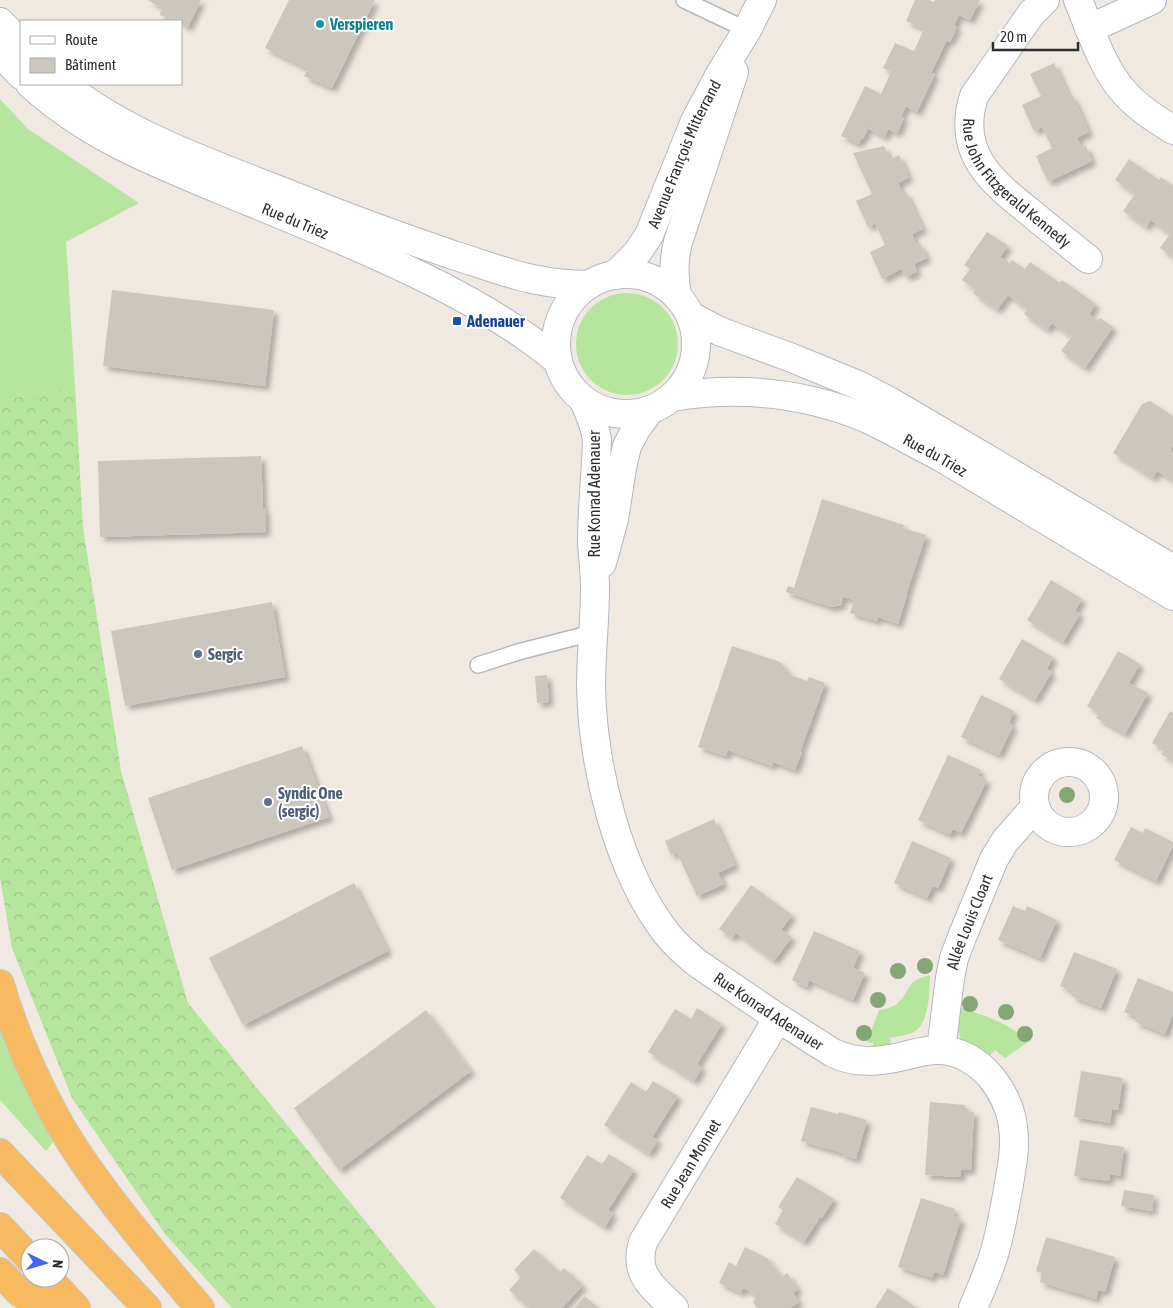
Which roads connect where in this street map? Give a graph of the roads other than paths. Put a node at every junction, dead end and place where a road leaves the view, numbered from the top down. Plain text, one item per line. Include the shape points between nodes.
1 (684, 0) edge
2 (762, 0) edge
3 (1045, 0) edge
4 (1078, 0) edge
5 (1152, 0) edge
6 (0, 22) edge
7 (1089, 29) junction
8 (747, 30) junction
9 (20, 43) edge
10 (0, 53) edge
11 (20, 74) edge
12 (31, 85) edge
13 (64, 85) edge
14 (1173, 130) edge
15 (1088, 259) dead end
16 (615, 275) junction
17 (588, 285) junction
18 (684, 306) junction
19 (558, 361) junction
20 (584, 400) junction
21 (661, 404) junction
22 (1173, 569) edge
23 (595, 589) junction
24 (1173, 596) edge
25 (592, 634) junction
26 (478, 665) dead end
27 (1034, 808) dead end
28 (0, 984) edge
29 (778, 1018) junction
30 (941, 1050) junction
31 (0, 1153) edge
32 (0, 1227) edge
33 (20, 1248) edge
34 (0, 1272) edge
35 (57, 1288) edge
36 (45, 1308) edge
37 (76, 1308) edge
38 (147, 1308) edge
39 (200, 1308) edge
40 (674, 1308) edge
41 (973, 1308) edge

1 - 8 lane
2 - 8 street, Avenue François Mitterrand
3 - 15 street, Rue John Fitzgerald Kennedy via 1031,14 974,96 969,131 980,164 987,174
4 - 7 street
5 - 7 street
6 - 9 street
7 - 14 street via 1114,79 1125,93
8 - 16 street, Avenue François Mitterrand via 695,121 649,235 637,253
8 - 18 street, Avenue François Mitterrand via 678,242 674,276
10 - 11 street
12 - 19 street, Rue du Triez via 102,137 412,272 493,315
13 - 17 street, Rue du Triez via 138,132 340,215 511,273 547,282
16 - 17 street
16 - 18 street via 644,276 662,284
17 - 19 street via 572,300 561,318 556,340
18 - 21 street via 694,326 695,359 687,380
18 - 22 street, Rue du Triez via 725,333 858,385
19 - 20 street via 571,387
20 - 21 street via 611,413 631,414
20 - 23 street, Rue Konrad Adenauer via 597,440 592,542
21 - 23 street, Rue Konrad Adenauer via 636,429 627,446 614,519
21 - 24 street, Rue du Triez via 710,392 730,392 771,394 818,402 851,413 902,435 939,456
23 - 25 street, Rue Konrad Adenauer
25 - 26 lane
25 - 29 street, Rue Konrad Adenauer via 595,742 615,828 642,895 667,934 687,955
27 - 30 street, Allée Louis Cloart via 994,859 962,937 950,978
28 - 39 highway via 28,1061 70,1141 111,1199
29 - 30 street, Rue Konrad Adenauer via 833,1053 854,1060 876,1061
29 - 40 street, Rue Jean Monnet via 643,1242 640,1260 644,1276
30 - 41 street, Rue Konrad Adenauer via 968,1058 987,1072 1004,1097 1013,1126 1014,1150 1003,1216 994,1252
31 - 38 highway
32 - 33 highway
34 - 36 highway via 19,1292
35 - 37 highway

